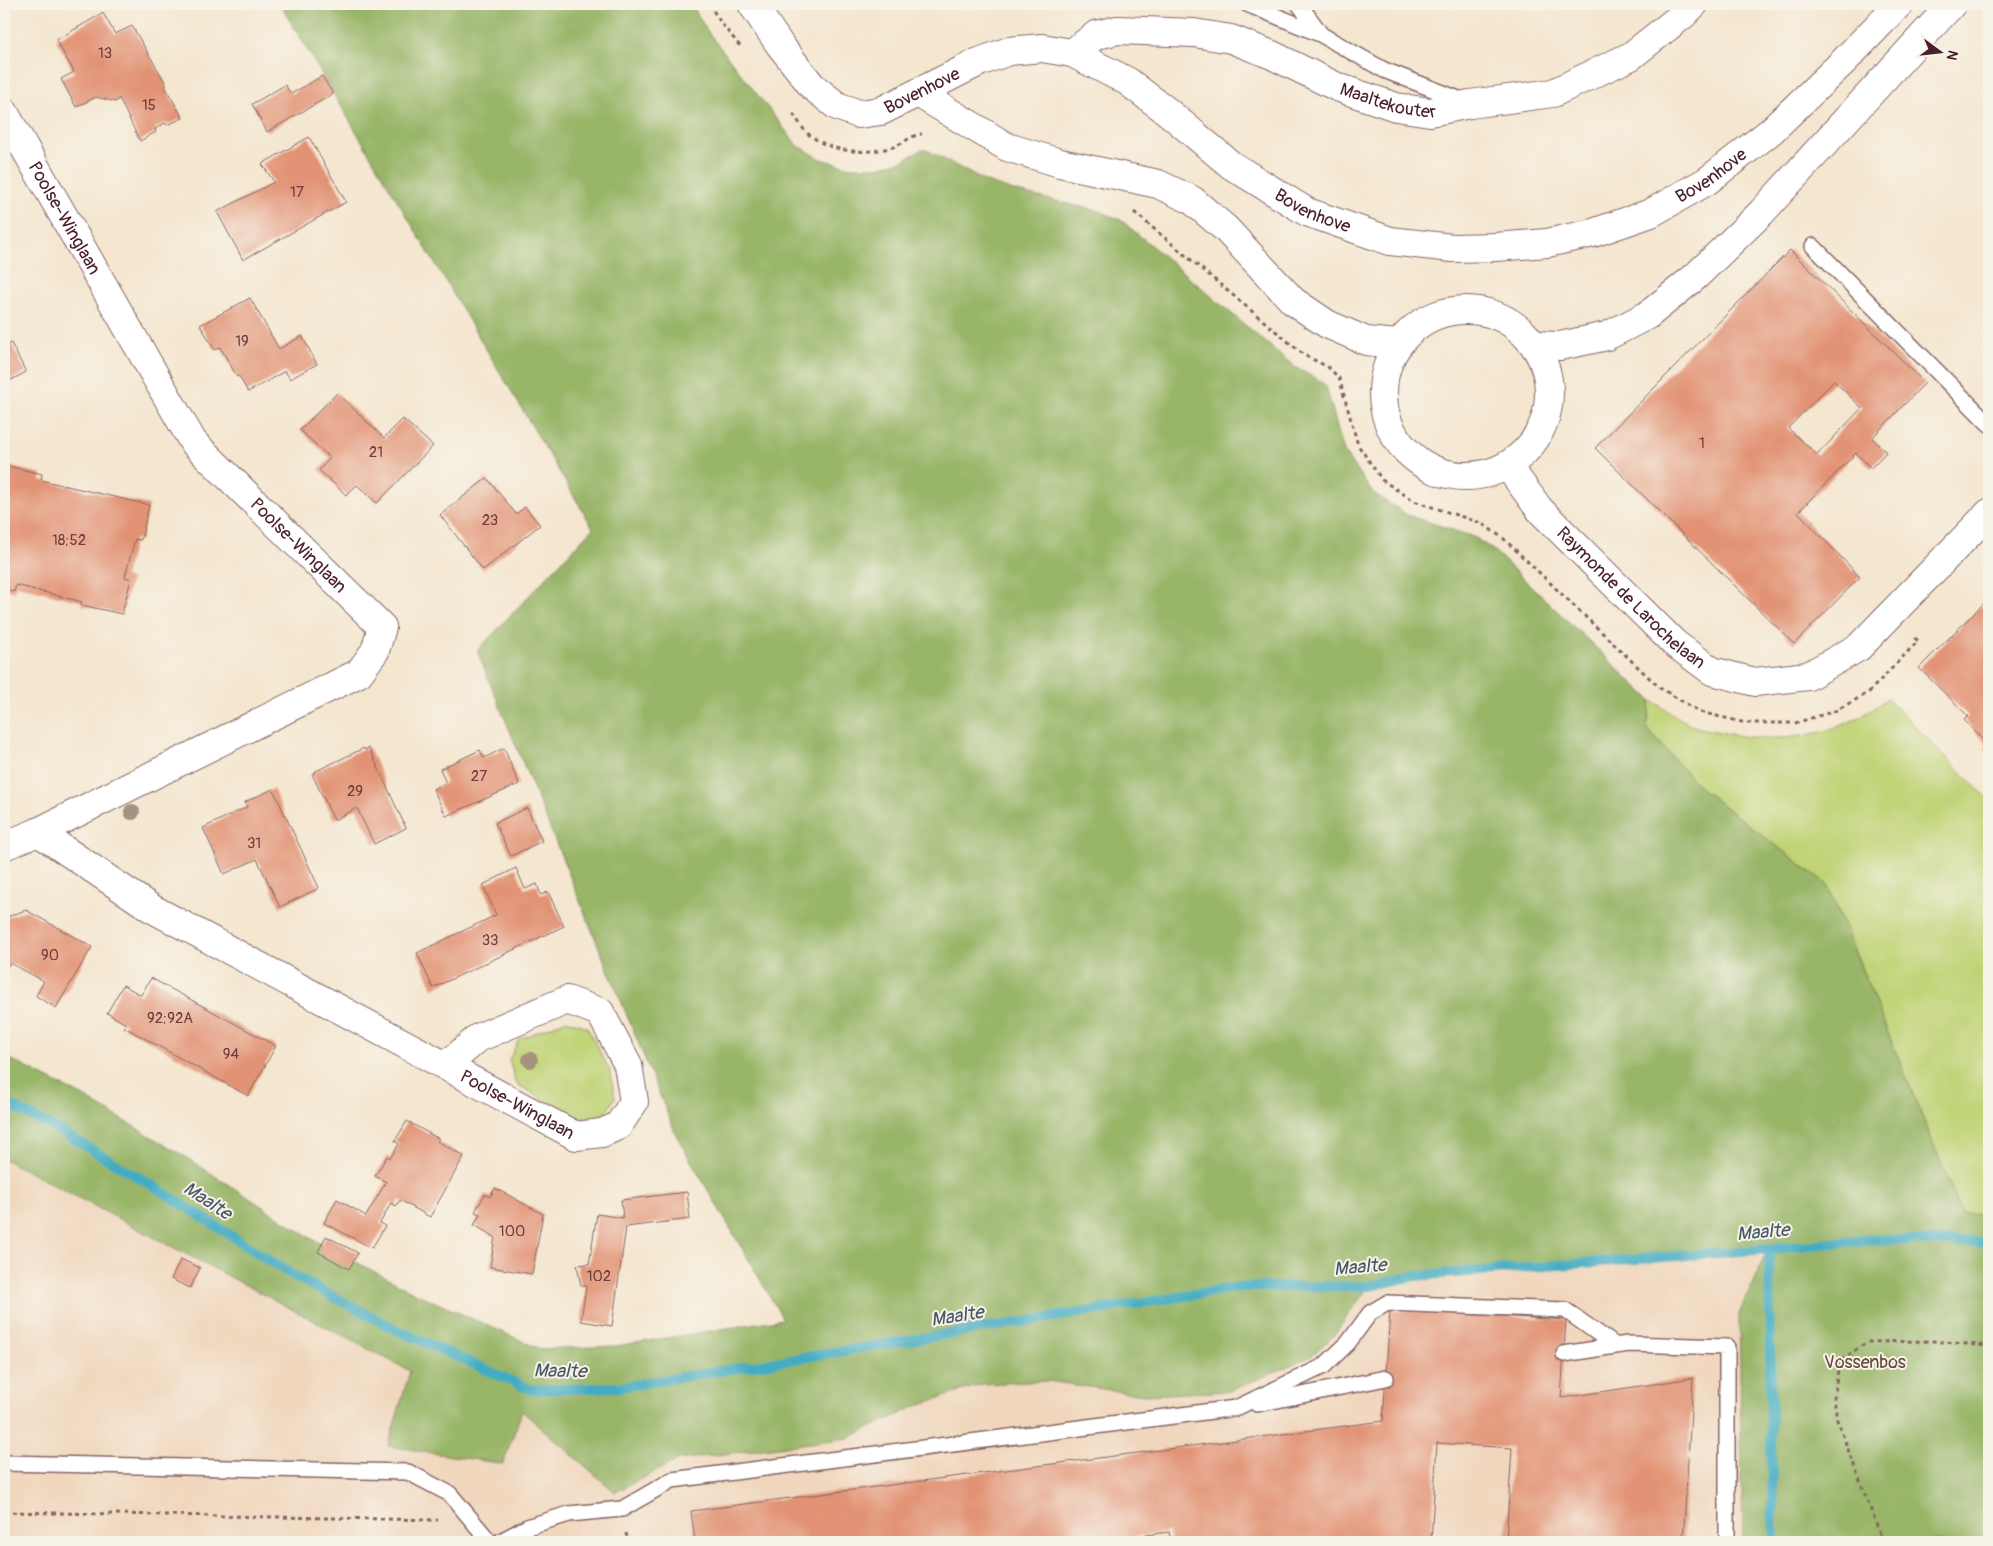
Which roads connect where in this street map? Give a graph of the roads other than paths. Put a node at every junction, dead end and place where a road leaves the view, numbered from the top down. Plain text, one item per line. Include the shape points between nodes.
1 (752, 4) edge
2 (1247, 4) edge
3 (1299, 4) edge
4 (1694, 4) edge
5 (1898, 4) edge
6 (1952, 4) edge
7 (1320, 34) junction
8 (1072, 53) junction
9 (918, 93) junction
10 (1470, 104) junction
11 (4, 112) edge
12 (1813, 246) dead end
13 (1398, 344) junction
14 (1535, 345) junction
15 (1989, 424) edge
16 (1508, 466) junction
17 (1989, 513) edge
18 (38, 832) junction
19 (4, 846) edge
20 (446, 1066) junction
21 (1616, 1346) junction
22 (1564, 1354) dead end
23 (1386, 1378) dead end
24 (1236, 1408) junction
25 (4, 1463) edge
26 (490, 1542) edge
27 (499, 1542) edge
28 (1727, 1542) edge

1 - 9 street, Bovenhove via 812,86 837,106 859,114 881,111
2 - 7 lane
3 - 7 lane
4 - 10 street, Maaltekouter via 1630,56 1552,93
5 - 8 street, Bovenhove via 1771,131 1707,181 1651,213 1593,233 1547,243 1495,247 1452,248 1390,241 1307,212 1231,165 1127,80
6 - 14 street via 1760,213 1696,276 1648,315 1607,336 1560,346
7 - 10 lane via 1384,70
8 - 9 street, Bovenhove via 1042,48 1010,51 979,62
8 - 10 street, Maaltekouter via 1096,35 1118,30 1194,33 1231,39 1272,54 1337,87 1396,107 1430,112
9 - 13 street via 1007,147 1060,163 1158,184 1192,200 1226,229 1294,301 1327,324 1366,340
11 - 18 street, Poolse-Winglaan via 193,442 382,627 376,651 360,673
12 - 15 lane
13 - 14 street via 1416,325 1440,312 1467,309 1494,313 1517,326
13 - 16 street via 1385,370 1382,398 1388,426 1404,450 1426,467 1453,476 1481,476
14 - 16 street via 1547,371 1550,398 1544,425 1529,448
16 - 17 street, Raymonde de Larochelaan via 1540,510 1674,643 1712,670 1755,682 1808,676 1859,647
18 - 19 street, Poolse-Winglaan
18 - 20 street, Poolse-Winglaan via 151,908
20 - 20 street, Poolse-Winglaan via 576,1136 602,1133 618,1126 634,1102 628,1065 600,1012 566,1000 478,1038
21 - 22 lane
21 - 24 lane via 1565,1310 1387,1303 1370,1313 1348,1343 1324,1366
21 - 28 lane via 1728,1347
23 - 24 lane
24 - 27 lane via 672,1480 622,1509 569,1514 527,1527
25 - 26 lane via 408,1472 450,1494

